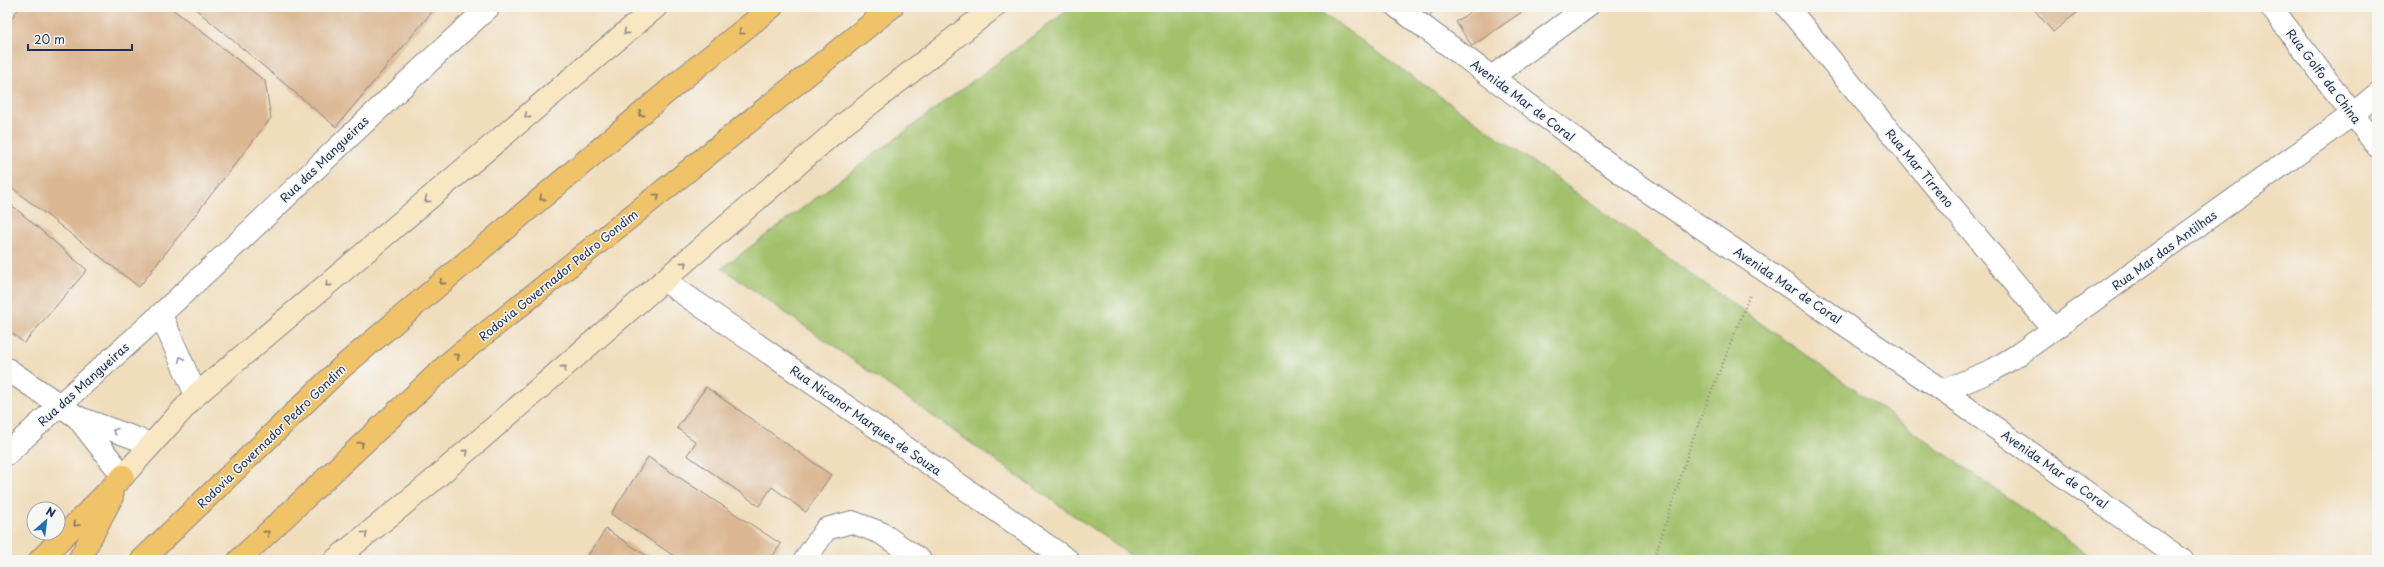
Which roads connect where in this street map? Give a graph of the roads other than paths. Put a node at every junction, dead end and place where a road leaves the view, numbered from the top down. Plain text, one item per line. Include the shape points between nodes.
1 (488, 7) edge
2 (656, 7) edge
3 (772, 7) edge
4 (892, 7) edge
5 (994, 7) edge
6 (1397, 7) edge
7 (1587, 7) edge
8 (1787, 7) edge
9 (2270, 7) edge
10 (1492, 76) junction
11 (2377, 94) edge
12 (2353, 114) junction
13 (2377, 146) edge
14 (665, 281) junction
15 (161, 314) junction
16 (2053, 329) junction
17 (7, 369) edge
18 (1943, 391) junction
19 (196, 395) junction
20 (57, 405) junction
21 (77, 417) junction
22 (151, 444) junction
23 (7, 454) edge
24 (123, 476) junction
25 (40, 560) edge
26 (79, 560) edge
27 (142, 560) edge
28 (238, 560) edge
29 (335, 560) edge
30 (805, 560) edge
31 (920, 560) edge
32 (1068, 560) edge
33 (2182, 560) edge

1 - 15 street, Rua das Mangueiras via 404,82
2 -> 19 street
3 -> 27 highway, Rodovia Governador Pedro Gondim via 681,80 341,368
28 -> 4 highway, Rodovia Governador Pedro Gondim via 451,361
14 -> 5 street via 843,125
6 - 10 street, Avenida Mar de Coral
7 - 10 street
8 - 16 street, Rua Mar Tirreno
9 - 12 street, Rua Golfo da China
10 - 18 street, Avenida Mar de Coral via 1628,178
11 - 12 street, Rua Mar das Antilhas
12 - 13 street, Rua Golfo da China
12 - 16 street, Rua Mar das Antilhas
29 -> 14 street via 430,483
14 - 32 street, Rua Nicanor Marques de Souza
19 -> 15 street
15 - 20 street, Rua das Mangueiras
16 - 18 street, Rua Mar das Antilhas via 2020,354 1993,370
17 - 20 street
18 - 33 street, Avenida Mar de Coral
19 - 22 street
20 - 21 street
20 - 23 street, Rua das Mangueiras
22 -> 21 street
21 - 24 street
22 - 24 street
24 -> 25 highway
24 - 26 highway
30 - 31 street via 826,529 852,522 881,533

